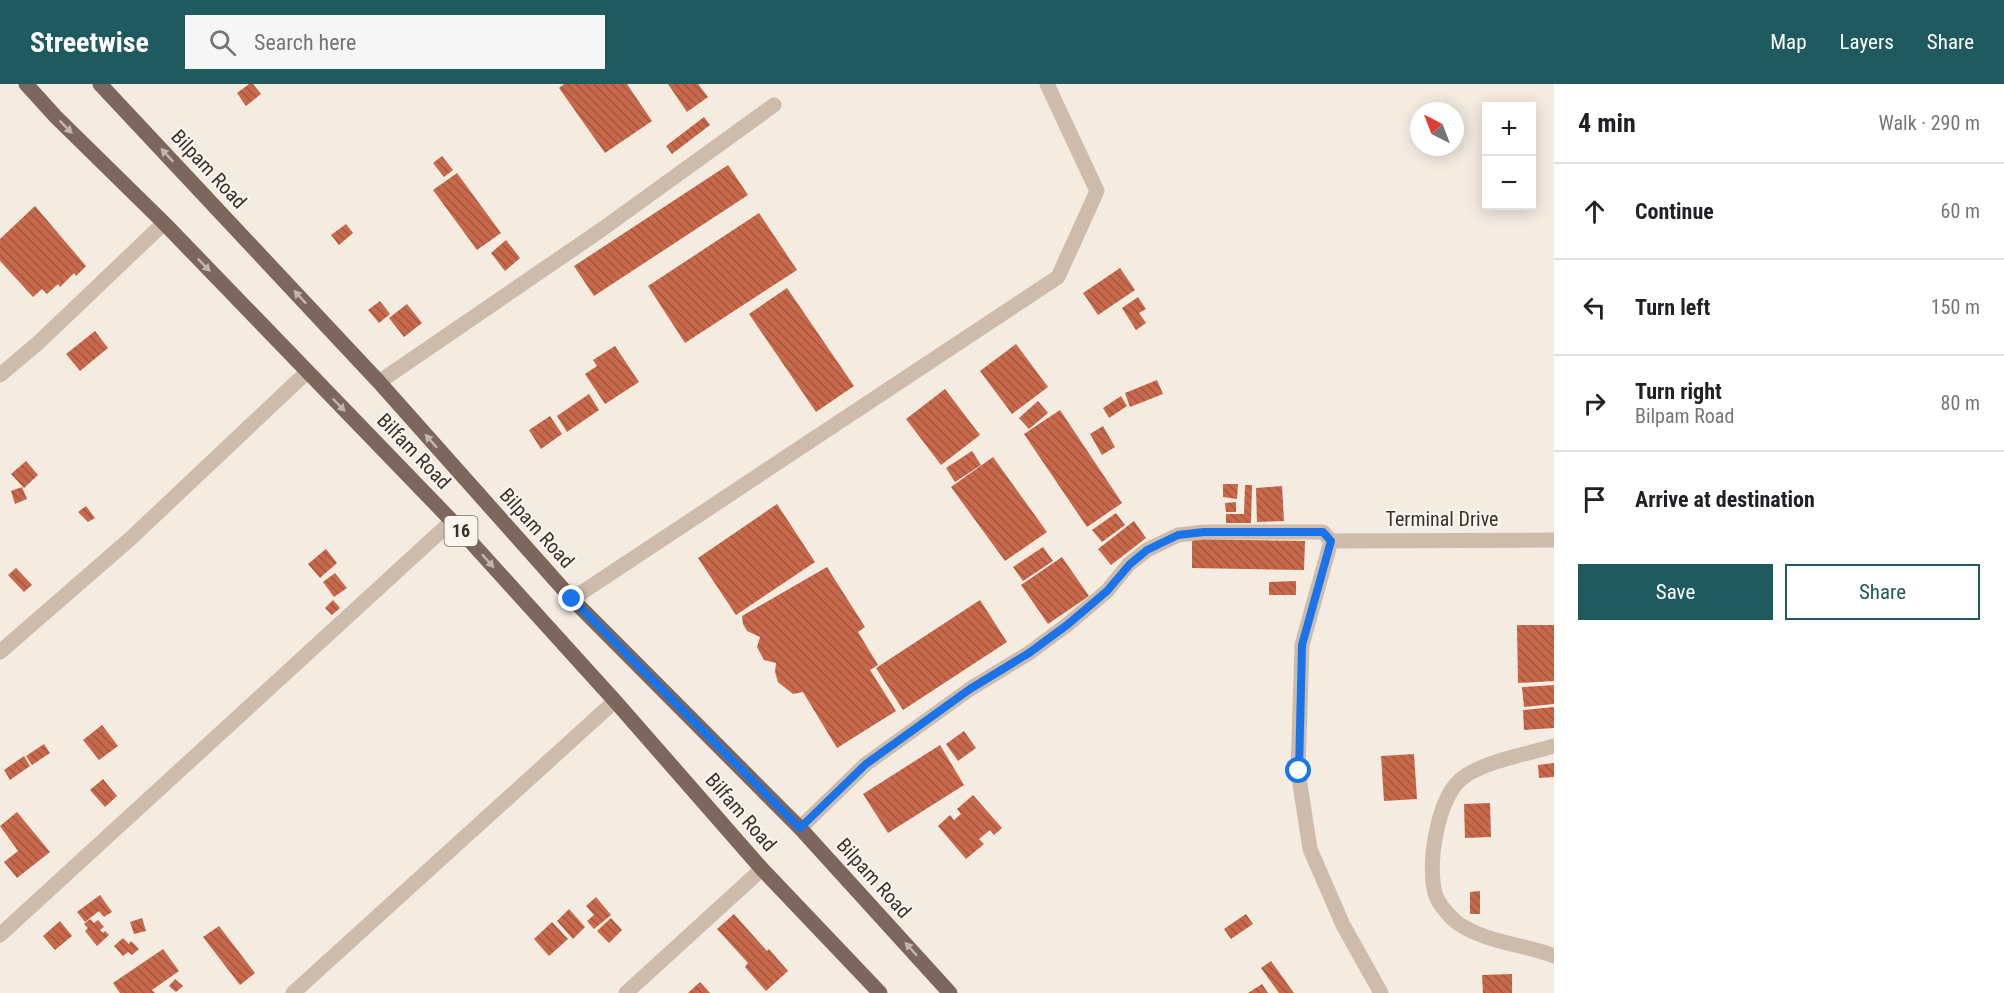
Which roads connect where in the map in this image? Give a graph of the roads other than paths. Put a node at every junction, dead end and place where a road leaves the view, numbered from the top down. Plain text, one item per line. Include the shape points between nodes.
1 (26, 84) edge
2 (100, 84) edge
3 (1047, 84) edge
4 (774, 105) dead end
5 (164, 224) junction
6 (307, 372) junction
7 (0, 375) edge
8 (379, 382) junction
9 (452, 521) junction
10 (1554, 540) edge
11 (1331, 541) junction
12 (572, 599) junction
13 (0, 652) edge
14 (615, 700) junction
15 (1554, 746) edge
16 (800, 828) junction
17 (762, 868) junction
18 (0, 935) edge
19 (1554, 956) edge
20 (293, 993) edge
21 (626, 993) edge
22 (880, 993) edge
23 (950, 993) edge
24 (1381, 993) edge

1 -> 5 main road, Bilfam Road / 16
8 -> 2 main road, Bilpam Road / 16
3 - 12 street via 1097,191 1058,277
4 - 8 street via 601,230
5 -> 6 main road, Bilfam Road / 16
5 - 7 street
6 -> 9 main road, Bilfam Road / 16
6 - 13 street via 130,539
12 -> 8 main road, Bilpam Road / 16
9 -> 14 main road, Bilfam Road / 16
9 - 18 street
10 - 11 street, Terminal Drive
11 - 16 street, Terminal Drive via 1323,532 1204,532 1178,535 1147,550 1067,625 866,764
11 - 24 street via 1302,645 1299,771 1310,849 1343,925
12 - 16 main road, Bilpam Road / 16
14 - 17 main road, Bilfam Road / 16
14 - 20 street
15 - 19 street via 1480,768 1460,780 1449,794 1439,823 1431,870 1436,898 1458,923 1485,937
23 -> 16 main road, Bilpam Road / 16
17 - 21 street
17 - 22 main road, Bilfam Road / 16

